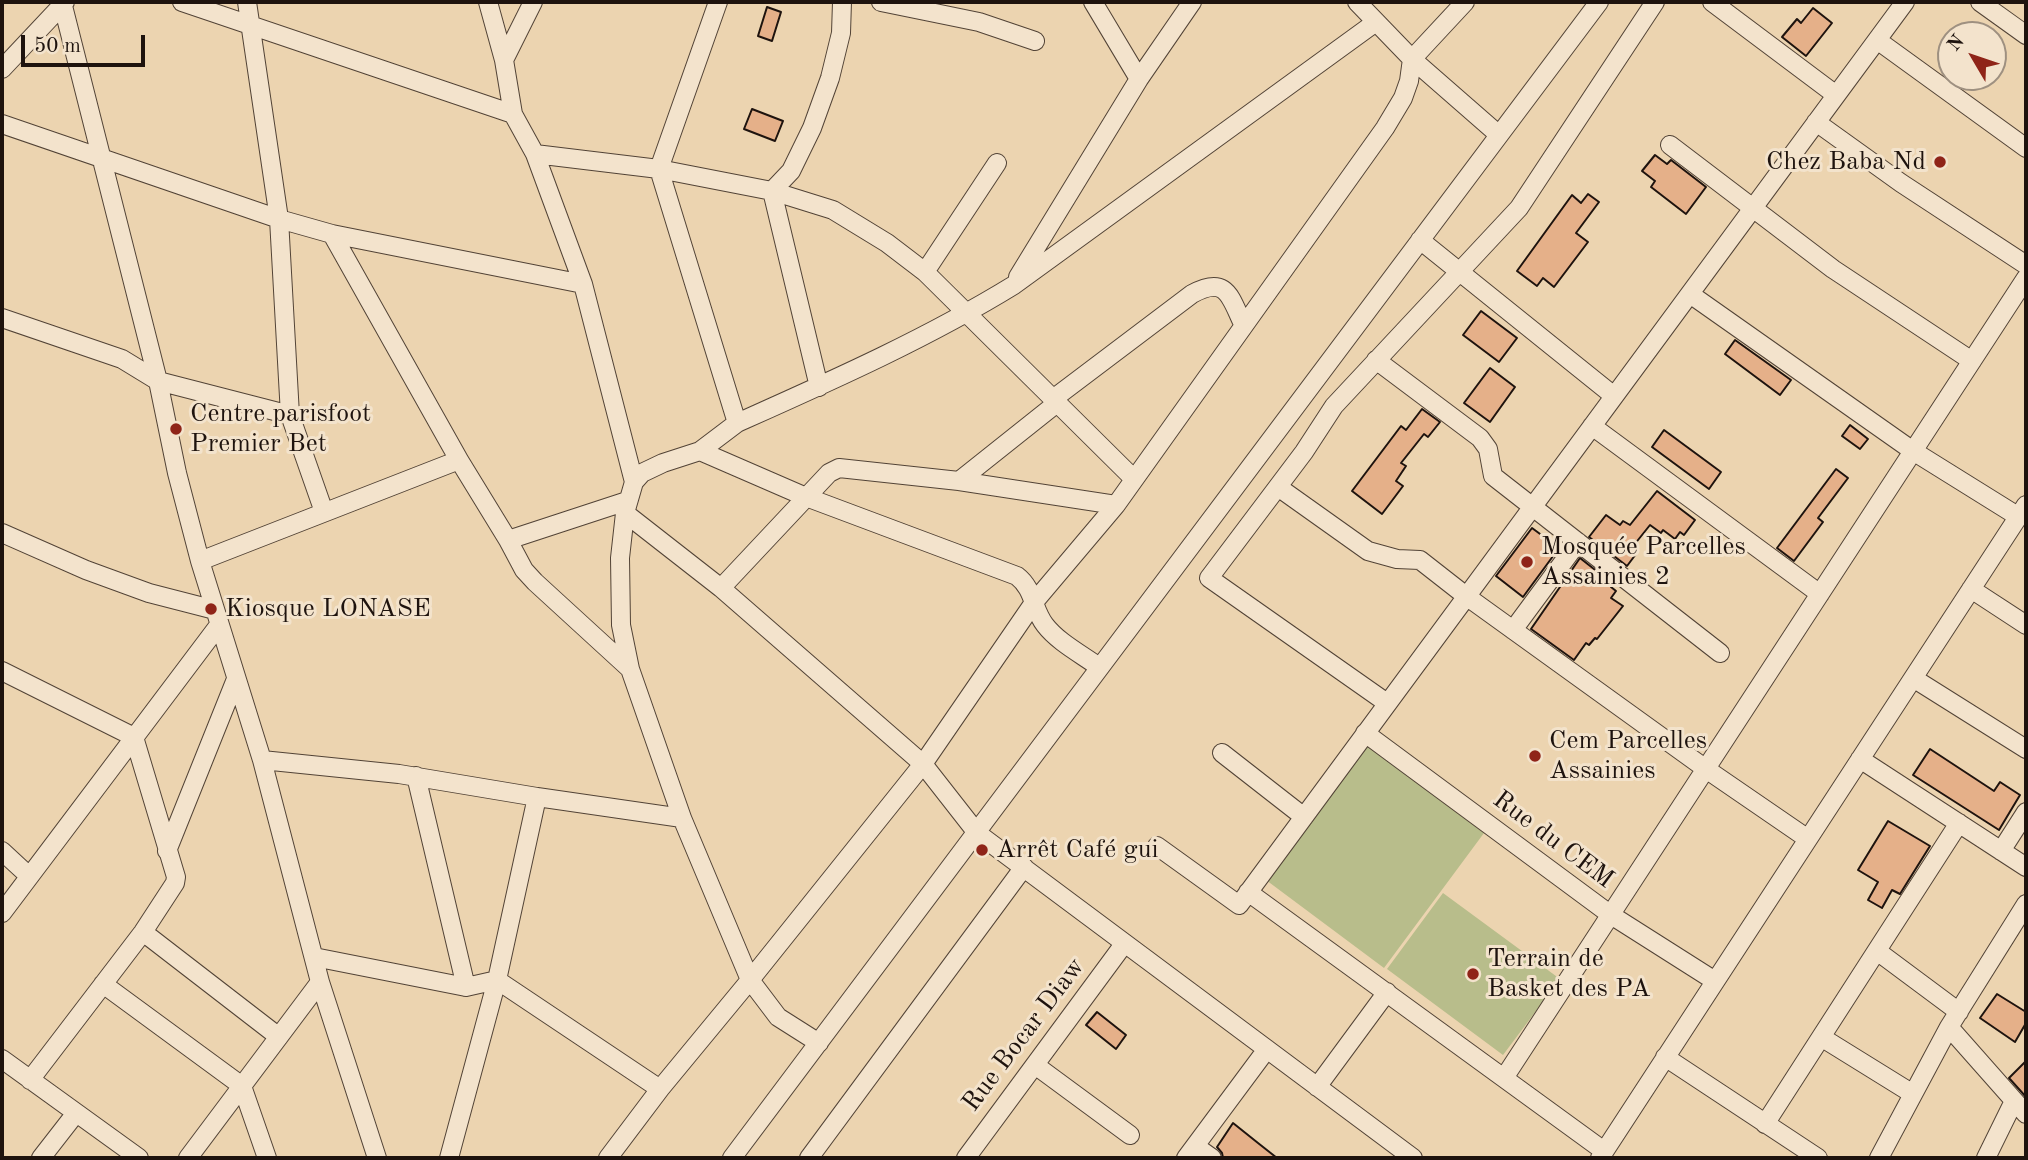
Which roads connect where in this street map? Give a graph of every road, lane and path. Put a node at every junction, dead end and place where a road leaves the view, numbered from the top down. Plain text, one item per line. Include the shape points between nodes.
1 (182, 2) edge
2 (247, 2) edge
3 (488, 2) edge
4 (533, 2) edge
5 (718, 2) edge
6 (842, 2) edge
7 (881, 2) edge
8 (1093, 2) edge
9 (1192, 2) edge
10 (1357, 2) edge
11 (1465, 2) edge
12 (1600, 2) edge
13 (1655, 2) edge
14 (1712, 2) edge
15 (1905, 2) edge
16 (1980, 2) edge
17 (63, 3) edge
18 (1376, 22) junction
19 (251, 26) junction
20 (2026, 35) edge
21 (1877, 40) junction
22 (1035, 41) dead end
23 (1412, 59) junction
24 (504, 60) junction
25 (2, 69) edge
26 (1139, 79) junction
27 (1836, 95) junction
28 (513, 114) junction
29 (1816, 122) junction
30 (2, 124) edge
31 (1499, 135) junction
32 (1670, 145) dead end
33 (2026, 148) edge
34 (535, 154) junction
35 (101, 157) junction
36 (997, 163) dead end
37 (659, 169) junction
38 (772, 191) junction
39 (1753, 208) junction
40 (279, 219) junction
41 (332, 234) junction
42 (1420, 240) junction
43 (2026, 265) edge
44 (925, 272) junction
45 (1460, 272) junction
46 (2026, 278) edge
47 (583, 284) junction
48 (1014, 285) junction
49 (1690, 293) junction
50 (968, 313) junction
51 (2, 318) edge
52 (1243, 324) junction
53 (1376, 360) junction
54 (1972, 361) junction
55 (158, 381) junction
56 (819, 387) junction
57 (1614, 396) junction
58 (1055, 401) junction
59 (290, 415) junction
60 (737, 423) junction
61 (1592, 426) junction
62 (700, 451) junction
63 (1913, 451) junction
64 (459, 460) junction
65 (1134, 479) junction
66 (959, 481) junction
67 (634, 482) junction
68 (1278, 487) junction
69 (806, 497) junction
70 (1116, 505) junction
71 (626, 507) junction
72 (1532, 507) junction
73 (2022, 511) edge
74 (324, 512) junction
75 (2, 533) edge
76 (508, 540) junction
77 (1578, 542) junction
78 (200, 561) junction
79 (721, 589) junction
80 (1971, 589) junction
81 (1820, 594) junction
82 (1466, 596) junction
83 (1035, 601) junction
84 (217, 618) junction
85 (2026, 625) edge
86 (1513, 630) junction
87 (1720, 653) dead end
88 (1099, 667) junction
89 (629, 669) junction
90 (2, 671) edge
91 (1913, 678) junction
92 (236, 680) junction
93 (1387, 703) junction
94 (1365, 733) junction
95 (134, 737) junction
96 (2026, 750) edge
97 (1222, 753) dead end
98 (1860, 759) junction
99 (262, 760) junction
100 (923, 764) junction
101 (1706, 769) junction
102 (416, 776) junction
103 (537, 797) junction
104 (2026, 812) edge
105 (1304, 817) junction
106 (681, 818) junction
107 (1959, 823) junction
108 (977, 833) junction
109 (1808, 839) junction
110 (1157, 846) dead end
111 (2, 851) edge
112 (167, 851) junction
113 (2001, 851) junction
114 (1024, 867) junction
115 (2026, 867) edge
116 (29, 876) junction
117 (1248, 891) junction
118 (2026, 904) edge
119 (2, 913) edge
120 (1611, 915) junction
121 (143, 932) junction
122 (1124, 944) junction
123 (1877, 951) junction
124 (314, 957) junction
125 (497, 980) junction
126 (750, 980) junction
127 (1715, 981) junction
128 (320, 982) junction
129 (103, 984) junction
130 (466, 987) junction
131 (1387, 992) junction
132 (1954, 1019) junction
133 (279, 1037) junction
134 (1821, 1037) junction
135 (818, 1043) junction
136 (1266, 1049) junction
137 (1665, 1058) junction
138 (2, 1059) edge
139 (1035, 1065) junction
140 (1504, 1078) junction
141 (30, 1080) junction
142 (242, 1087) junction
143 (1317, 1087) junction
144 (660, 1089) junction
145 (1913, 1094) junction
146 (2020, 1108) edge
147 (76, 1113) junction
148 (1765, 1124) junction
149 (1130, 1135) dead end
150 (1190, 1152) edge
151 (1602, 1155) edge
152 (41, 1158) edge
153 (139, 1158) edge
154 (188, 1158) edge
155 (267, 1158) edge
156 (377, 1158) edge
157 (449, 1158) edge
158 (608, 1158) edge
159 (732, 1158) edge
160 (808, 1158) edge
161 (966, 1158) edge
162 (1212, 1158) edge
163 (1413, 1158) edge
164 (1818, 1158) edge
165 (1879, 1158) edge
166 (1986, 1158) edge

1 - 19 street
2 - 19 street
3 - 24 street
4 - 24 street
5 - 37 street
6 - 38 street via 841,33 812,128 791,171
7 - 22 street via 979,22
8 - 26 street
9 - 26 street
10 - 18 street
11 - 23 street
12 - 31 street
13 - 45 street via 1520,208
14 - 27 street
15 - 21 street
16 - 20 street
17 - 25 street
17 - 35 street
18 - 23 street
18 - 48 street
19 - 28 street
19 - 40 street
21 - 27 street
21 - 33 street
23 - 31 street
23 - 52 street via 1403,98 1385,128
24 - 28 street
26 - 48 street
27 - 29 street
28 - 34 street
29 - 39 street
29 - 43 street
30 - 35 street
31 - 42 street
32 - 39 street
34 - 37 street
34 - 47 street
35 - 40 street
35 - 55 street
36 - 44 street
37 - 38 street
37 - 60 street
38 - 44 street via 833,210
38 - 56 street
39 - 49 street
39 - 54 street
40 - 41 street
40 - 59 street
41 - 47 street
41 - 64 street
42 - 45 street
42 - 88 street
44 - 50 street
45 - 53 street
45 - 57 street
46 - 54 street
47 - 67 street
48 - 50 street
49 - 57 street
49 - 63 street
50 - 56 street
50 - 58 street
51 - 55 street via 122,359
52 - 58 street via 1227,291 1206,286
52 - 65 street
53 - 68 street via 1334,406
53 - 72 street via 1480,438 1488,449 1493,476
54 - 63 street
55 - 59 street
55 - 78 street
56 - 60 street
57 - 61 street
58 - 65 street
58 - 66 street
59 - 74 street
60 - 62 street
61 - 72 street
61 - 81 street
62 - 67 street via 663,463
62 - 69 street
63 - 73 street
63 - 81 street
64 - 74 street
64 - 76 street
65 - 70 street
66 - 69 street via 839,468
66 - 70 street
67 - 71 street
68 - 82 street via 1368,551 1420,560
68 - 93 street via 1209,578
69 - 79 street
69 - 83 street via 1017,576
70 - 83 street
71 - 76 street
71 - 79 street
71 - 89 street via 620,558 621,625
72 - 77 street
72 - 82 street
73 - 80 street
74 - 78 street
75 - 84 street via 86,570
76 - 89 street via 535,582
77 - 86 street
77 - 87 street
78 - 84 street
79 - 100 street
80 - 85 street
80 - 91 street
81 - 101 street
82 - 86 street
82 - 93 street
83 - 88 street via 1038,614 1053,633
83 - 100 street
84 - 92 street
84 - 95 street
86 - 101 street
88 - 108 street
89 - 106 street
90 - 95 street
91 - 96 street
91 - 98 street
92 - 99 street
92 - 112 street
93 - 94 street
94 - 105 street
94 - 120 street, Rue du CEM
95 - 112 street
95 - 116 street
97 - 105 street
98 - 107 street
98 - 109 street
99 - 102 street
99 - 124 street
100 - 108 street
100 - 126 street
101 - 109 street
101 - 120 street
102 - 103 street
102 - 130 street
103 - 106 street
103 - 125 street
104 - 113 street
105 - 117 street
106 - 126 street
107 - 113 street
107 - 123 street
108 - 114 street
108 - 135 street
109 - 127 street
110 - 117 street via 1239,905
111 - 116 street
112 - 121 street via 175,883
113 - 115 street
114 - 122 street
114 - 160 street
116 - 119 street
117 - 131 street
118 - 132 street
120 - 127 street, Rue du CEM
120 - 140 street
121 - 129 street
121 - 133 street
122 - 136 street
122 - 139 street, Rue Bocar Diaw
123 - 132 street
123 - 134 street
124 - 128 street
124 - 130 street
125 - 130 street
125 - 144 street
125 - 157 street
126 - 135 street via 778,1017
126 - 144 street
127 - 137 street
128 - 133 street
128 - 156 street
129 - 141 street
129 - 142 street
131 - 140 street
131 - 143 street
132 - 145 street
132 - 146 street
133 - 142 street
134 - 145 street
134 - 148 street
135 - 159 street
136 - 143 street
136 - 150 street
137 - 148 street
137 - 151 street
138 - 141 street
139 - 149 street
139 - 161 street, Rue Bocar Diaw
140 - 151 street
141 - 147 street
142 - 154 street
142 - 155 street
143 - 163 street
144 - 158 street
145 - 165 street
146 - 166 street
147 - 152 street
147 - 153 street
148 - 164 street
150 - 162 street

